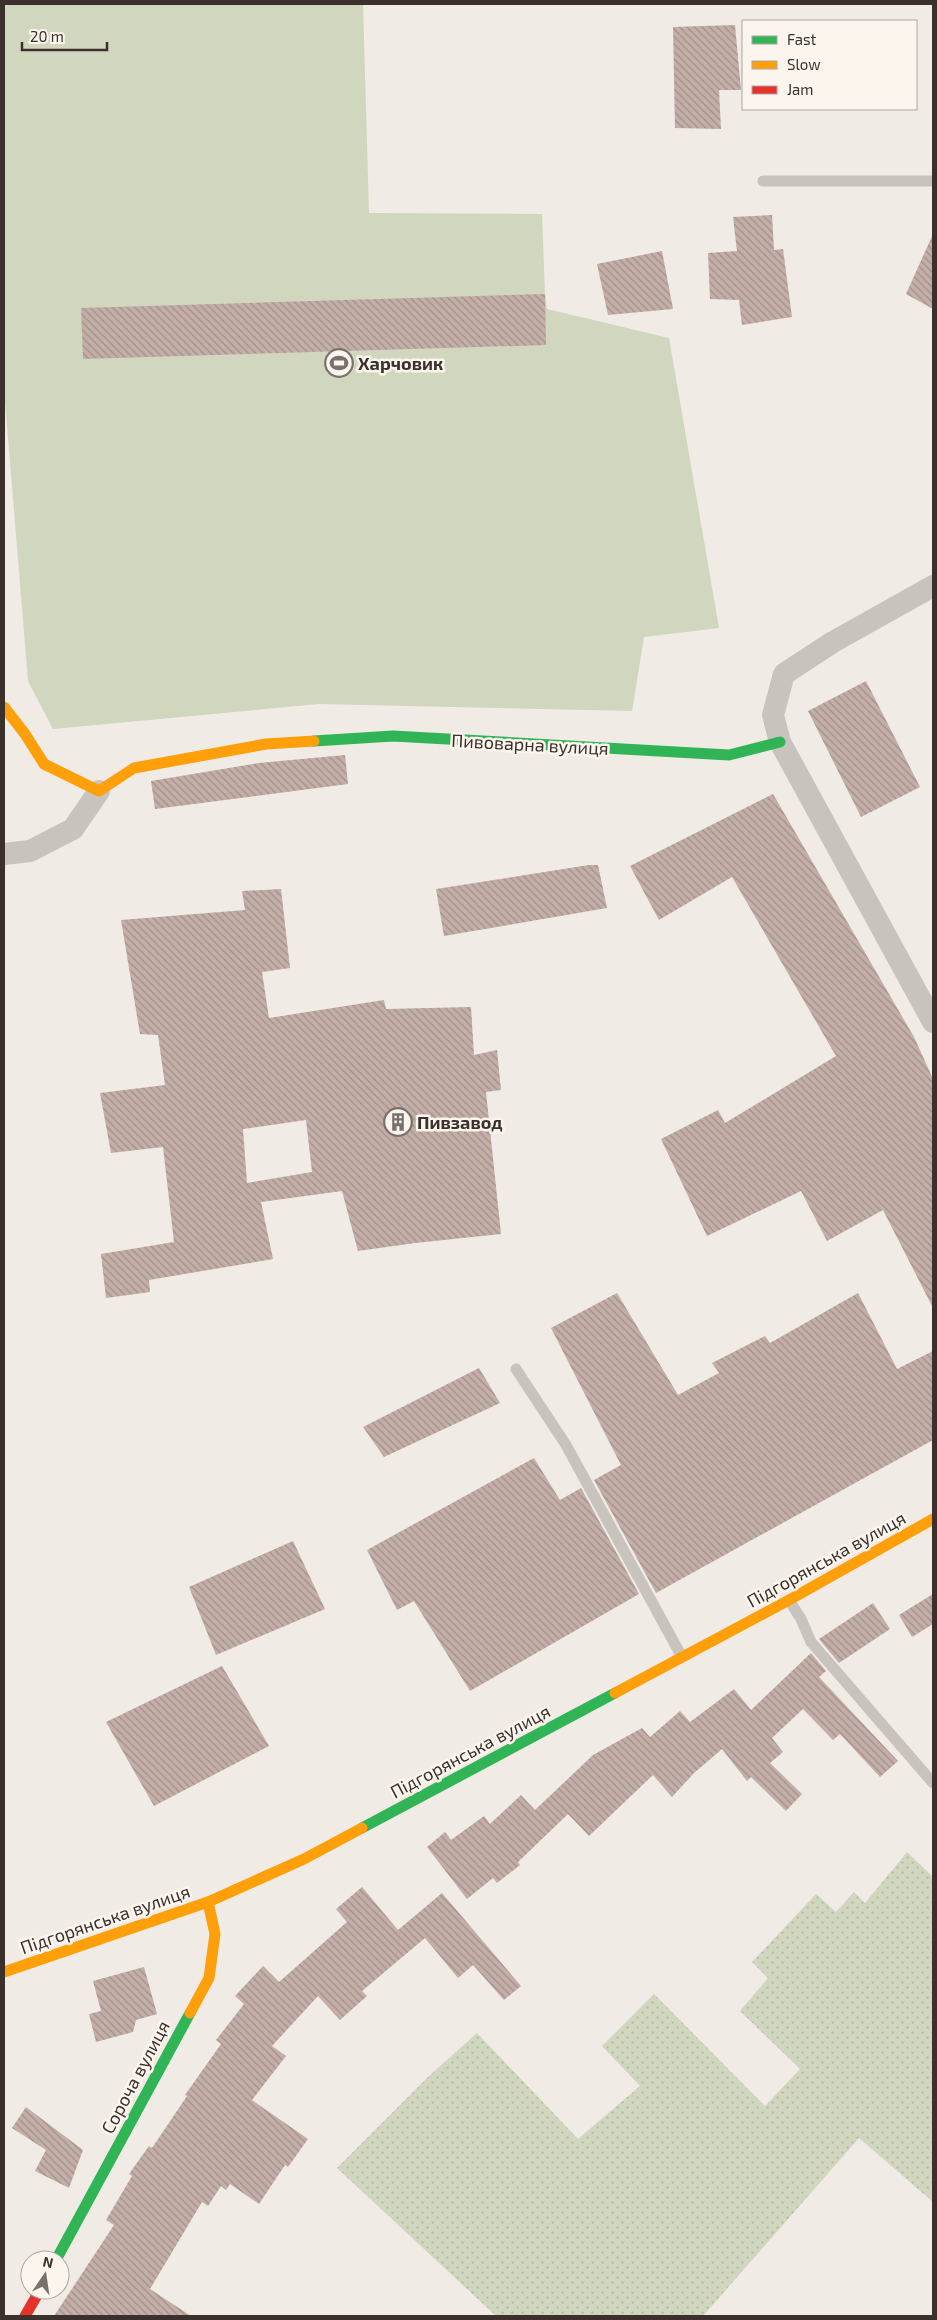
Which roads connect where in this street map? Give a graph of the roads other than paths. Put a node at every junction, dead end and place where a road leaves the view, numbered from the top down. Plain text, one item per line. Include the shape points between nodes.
1 (763, 181) dead end
2 (933, 181) edge
3 (933, 586) edge
4 (4, 707) edge
5 (780, 742) junction
6 (99, 791) junction
7 (4, 854) edge
8 (933, 1022) edge
9 (516, 1369) dead end
10 (933, 1519) edge
11 (789, 1600) junction
12 (682, 1657) junction
13 (933, 1783) edge
14 (208, 1902) junction
15 (4, 1972) edge
16 (61, 2250) edge
17 (34, 2300) edge
18 (25, 2316) edge

1 - 2 lane
3 - 5 street via 833,642 784,674 773,715
4 - 6 main road via 44,764
5 - 6 main road, Пивоварна вулиця via 729,755 393,736 266,744 134,768
5 - 8 street
6 - 7 street via 72,830 30,851
9 - 12 lane via 566,1445
10 - 11 main road, Підгорянська вулиця
11 - 12 main road, Підгорянська вулиця
11 - 13 lane via 811,1642
12 - 14 main road, Підгорянська вулиця via 304,1859
14 - 15 main road, Підгорянська вулиця
14 - 16 main road, Сороча вулиця via 215,1934 209,1978
17 - 18 main road

